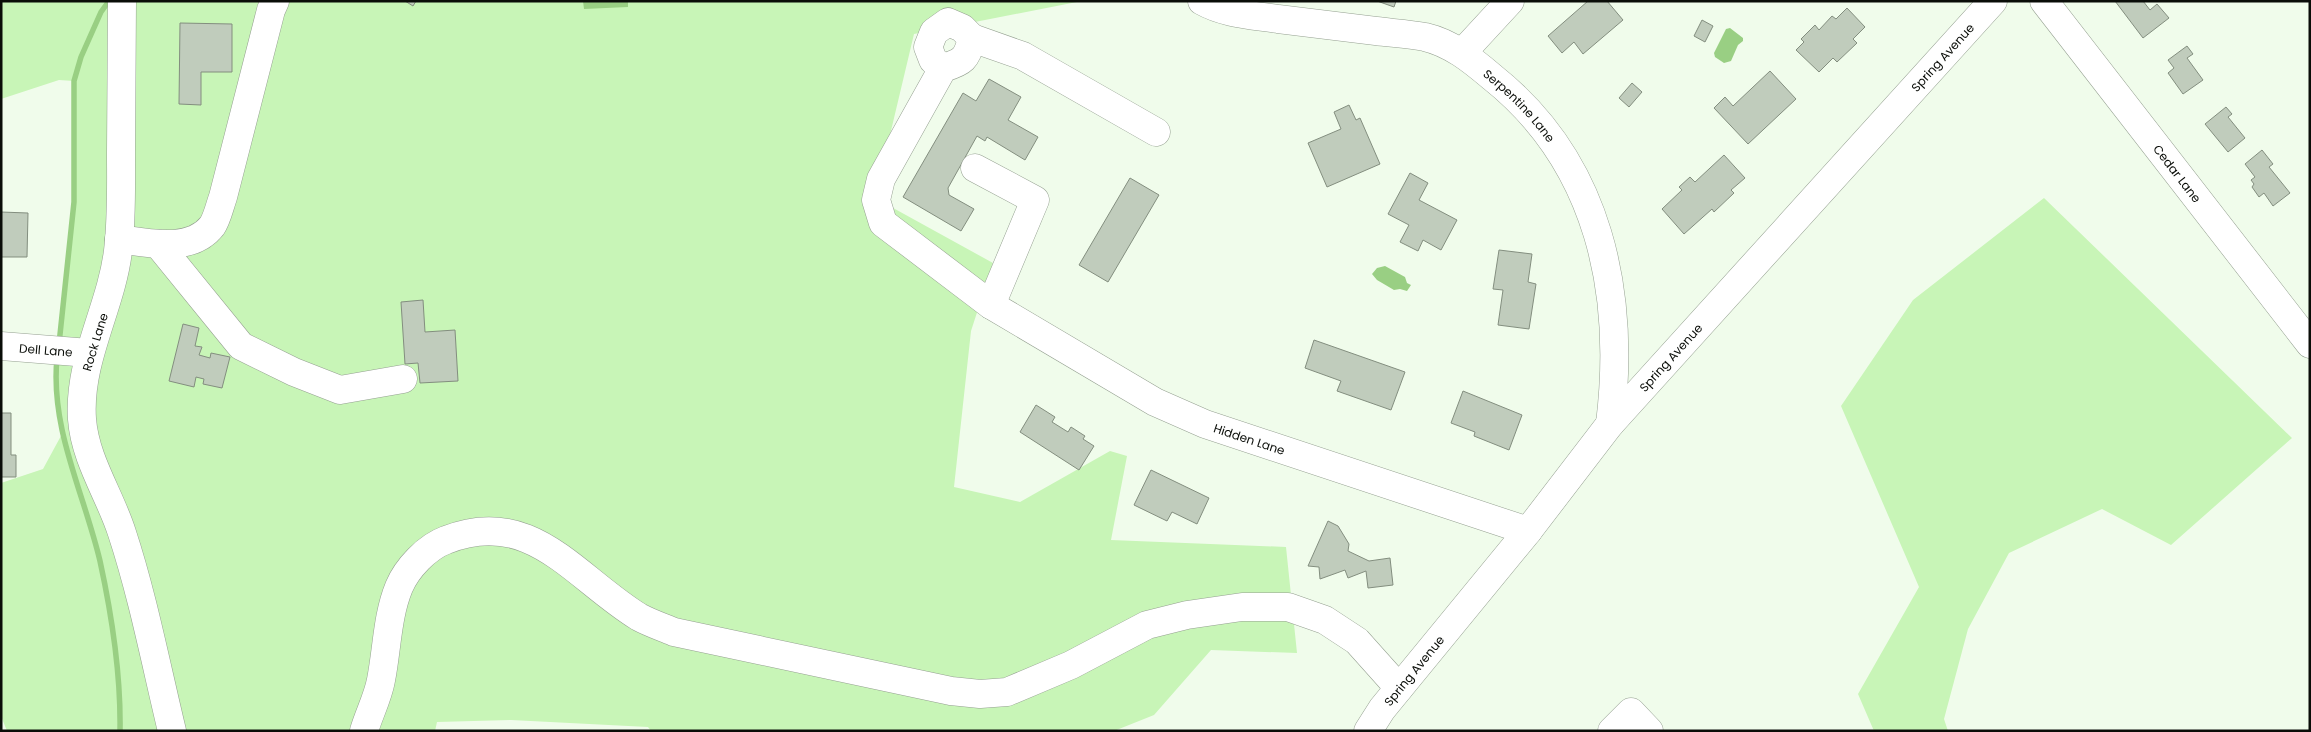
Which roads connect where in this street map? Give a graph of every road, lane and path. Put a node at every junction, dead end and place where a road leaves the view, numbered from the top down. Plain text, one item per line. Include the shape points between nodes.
1 (275, 1) edge
2 (1202, 1) edge
3 (1510, 1) edge
4 (1993, 1) edge
5 (2044, 1) edge
6 (1305, 11) edge
7 (122, 12) edge
8 (972, 38) junction
9 (1462, 53) junction
10 (943, 68) junction
11 (1156, 132) dead end
12 (975, 168) dead end
13 (119, 239) junction
14 (158, 244) junction
15 (990, 305) junction
16 (2310, 344) edge
17 (14, 347) edge
18 (84, 352) junction
19 (403, 378) dead end
20 (1610, 424) junction
21 (1528, 530) junction
22 (1399, 688) junction
23 (172, 731) edge
24 (364, 731) edge
25 (1368, 731) edge
26 (1612, 731) edge
27 (1649, 731) edge

1 - 14 street via 224,197 212,226 194,240
2 - 6 street, Serpentine Lane via 1234,13
3 - 9 street
4 - 20 street, Spring Avenue
5 - 16 street, Cedar Lane
6 - 9 street, Serpentine Lane via 1426,37
7 - 13 street, Rock Lane
8 - 10 street via 969,53 959,63
8 - 10 street via 962,28 948,22 934,32 928,47 933,60
8 - 11 street via 1023,56
9 - 20 street, Serpentine Lane via 1510,91 1539,123 1586,198 1602,242 1613,307 1616,355
10 - 15 street, Hidden Lane via 881,179 876,200 883,223
12 - 15 street via 1035,200
13 - 14 street
13 - 18 street, Rock Lane via 105,311
14 - 19 street via 241,346 340,390
15 - 21 street, Hidden Lane via 1155,402 1205,424
17 - 18 street, Dell Lane
18 - 23 street, Rock Lane via 84,428 89,453 122,531
20 - 21 street, Spring Avenue
21 - 22 street, Spring Avenue
22 - 24 street via 1357,641 1325,620 1288,607 1242,607 1147,625 1072,665 1007,692 951,691 674,632 640,617 536,542 511,532 488,529 459,534 442,542 416,563 399,586 380,683
22 - 25 street, Spring Avenue
26 - 27 street via 1631,712

